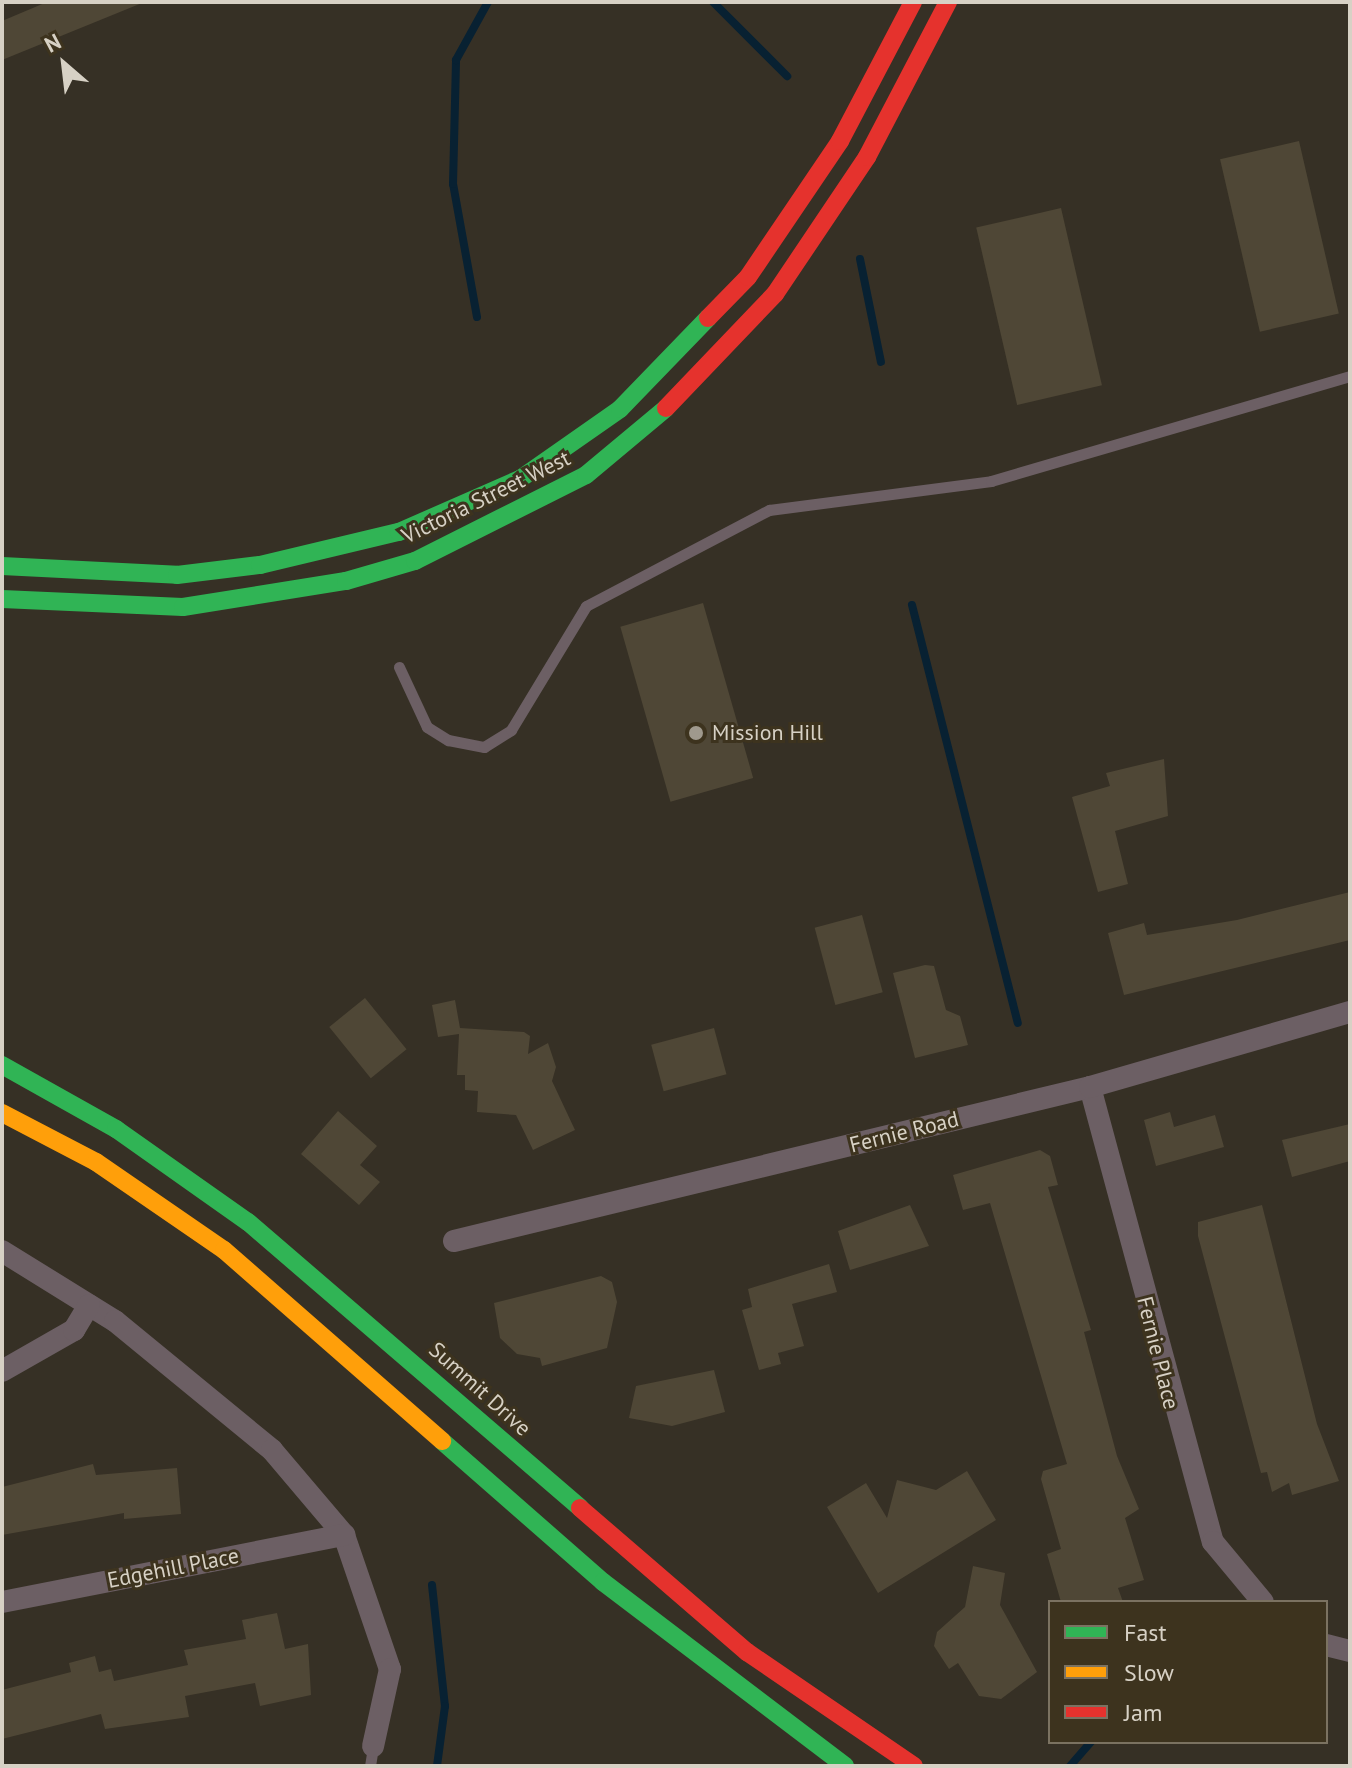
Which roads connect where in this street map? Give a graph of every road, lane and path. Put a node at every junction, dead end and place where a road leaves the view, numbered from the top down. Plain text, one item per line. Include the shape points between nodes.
1 (913, 2) edge
2 (948, 2) edge
3 (1350, 376) edge
4 (2, 566) edge
5 (2, 599) edge
6 (399, 667) dead end
7 (1350, 1012) edge
8 (2, 1065) edge
9 (1090, 1087) junction
10 (2, 1113) edge
11 (454, 1241) dead end
12 (2, 1251) edge
13 (89, 1305) junction
14 (2, 1371) edge
15 (344, 1535) junction
16 (1261, 1600) edge
17 (2, 1602) edge
18 (1328, 1646) edge
19 (1350, 1651) edge
20 (372, 1756) edge
21 (845, 1766) edge
22 (914, 1766) edge

1 - 4 main road, Victoria Street West via 840,141 748,277 620,409 520,479 399,532 289,560 177,575
2 - 5 main road, Victoria Street West via 867,157 784,282 692,386 586,475 415,561 346,581 183,607
3 - 6 lane via 991,481 769,510 586,606 511,730 484,747 448,740 427,727
7 - 9 street, Fernie Road
8 - 22 main road, Summit Drive via 116,1129 248,1222 747,1652
9 - 11 street, Fernie Road
9 - 16 street, Fernie Place via 1213,1542
10 - 21 main road via 96,1162 224,1250 603,1582
12 - 13 street
13 - 14 street via 74,1330
13 - 15 street via 272,1450
15 - 17 street, Edgehill Place
15 - 20 street via 390,1669
18 - 19 street

